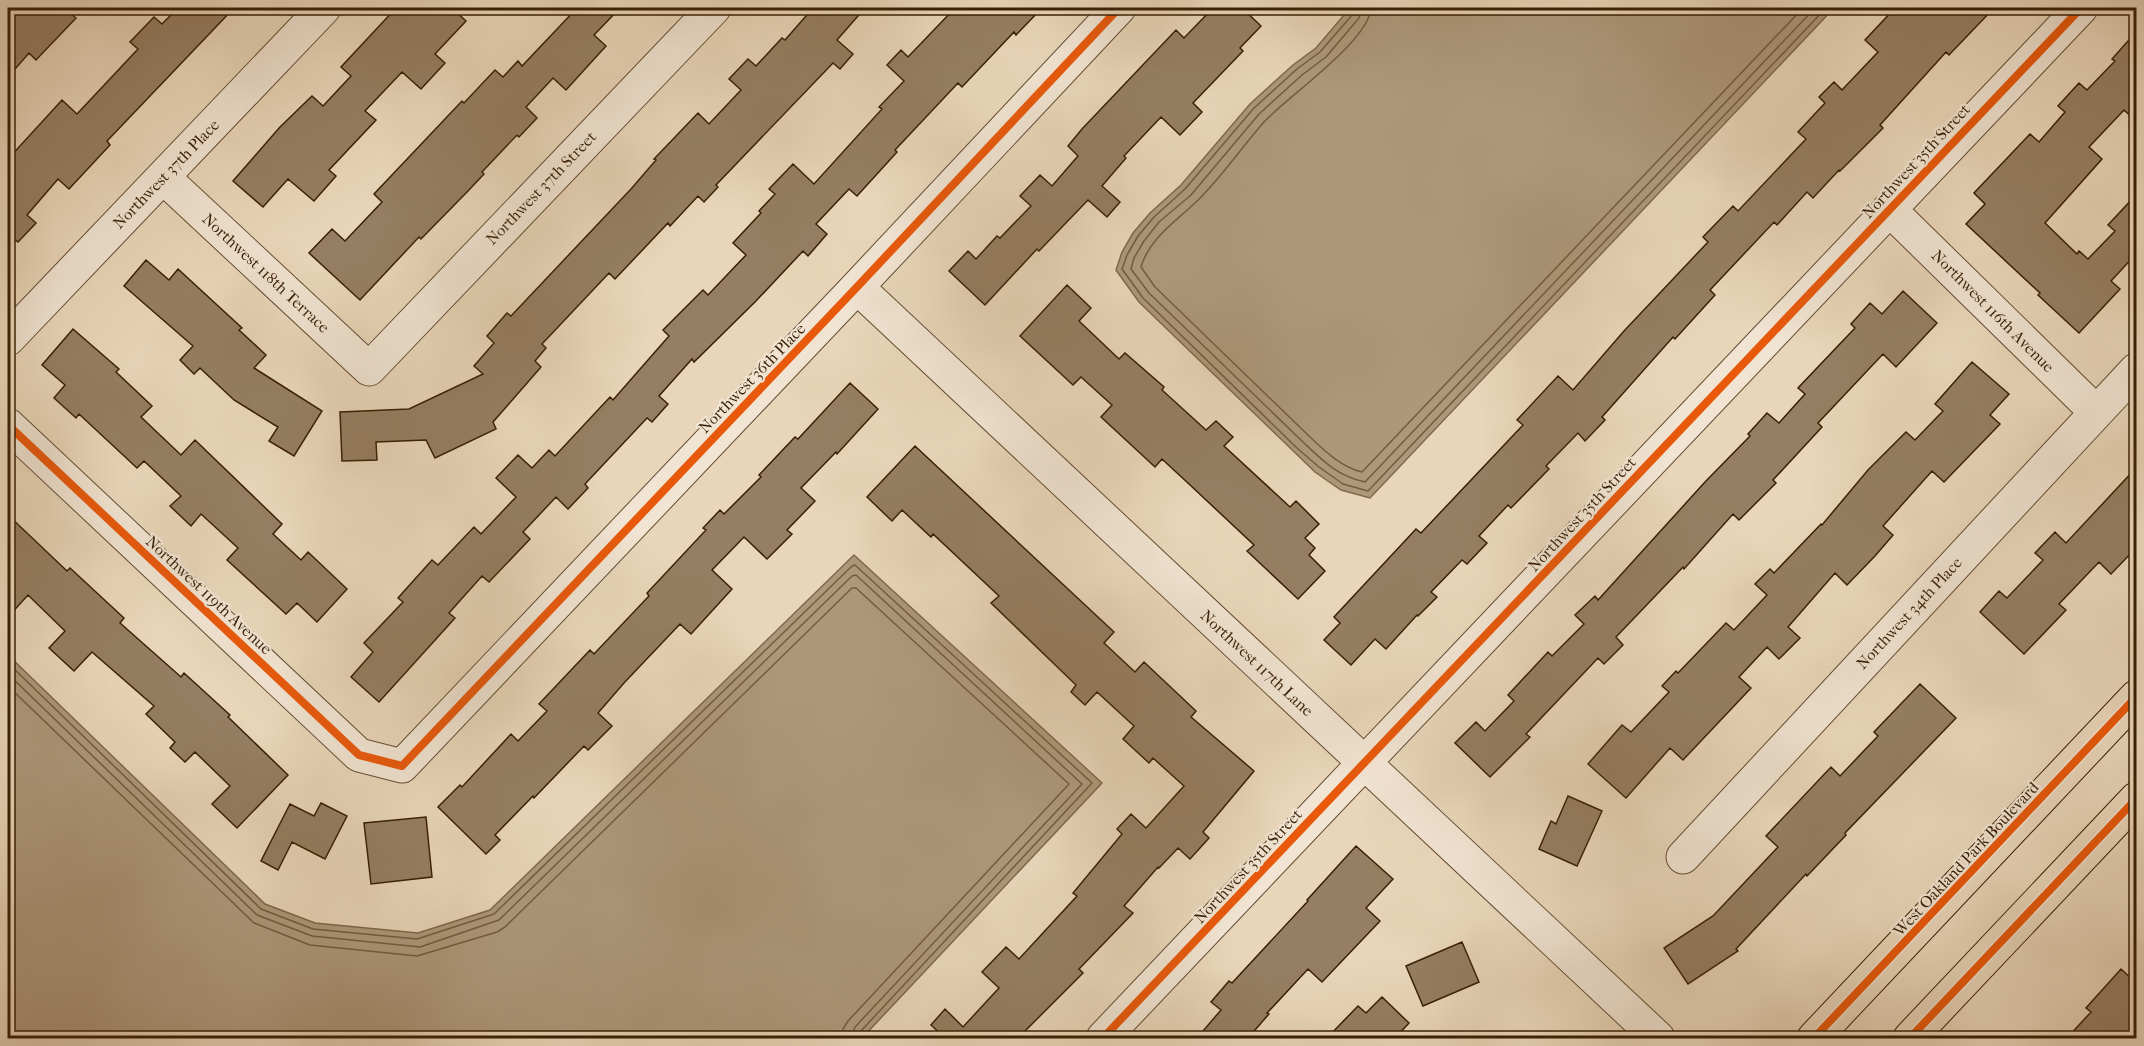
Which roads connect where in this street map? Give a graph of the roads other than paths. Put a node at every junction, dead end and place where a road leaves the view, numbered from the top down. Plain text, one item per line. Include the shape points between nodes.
1 (324, 8) edge
2 (714, 8) edge
3 (1119, 8) edge
4 (2080, 8) edge
5 (163, 177) junction
6 (1889, 209) junction
7 (857, 287) junction
8 (8, 339) edge
9 (369, 369) joint
10 (2136, 370) edge
11 (2096, 412) junction
12 (8, 425) edge
13 (2136, 697) edge
14 (1364, 764) junction
15 (402, 766) joint
16 (2136, 799) edge
17 (1683, 856) dead end
18 (1103, 1038) edge
19 (1658, 1038) edge
20 (1814, 1038) edge
21 (1910, 1038) edge

1 - 5 street, Northwest 37th Place
2 - 9 street, Northwest 37th Street
3 - 7 street, Northwest 36th Place
4 - 6 street, Northwest 35th Street
5 - 8 street, Northwest 37th Place
5 - 9 street, Northwest 118th Terrace
6 - 11 street, Northwest 116th Avenue
6 - 14 street, Northwest 35th Street
7 - 14 street, Northwest 117th Lane
7 - 15 street, Northwest 36th Place
10 - 11 street, Northwest 34th Place
11 - 17 street, Northwest 34th Place
12 - 15 street, Northwest 119th Avenue via 359,755
13 - 20 main road, West Oakland Park Boulevard
14 - 18 street, Northwest 35th Street
14 - 19 street, Northwest 117th Lane
16 - 21 main road

